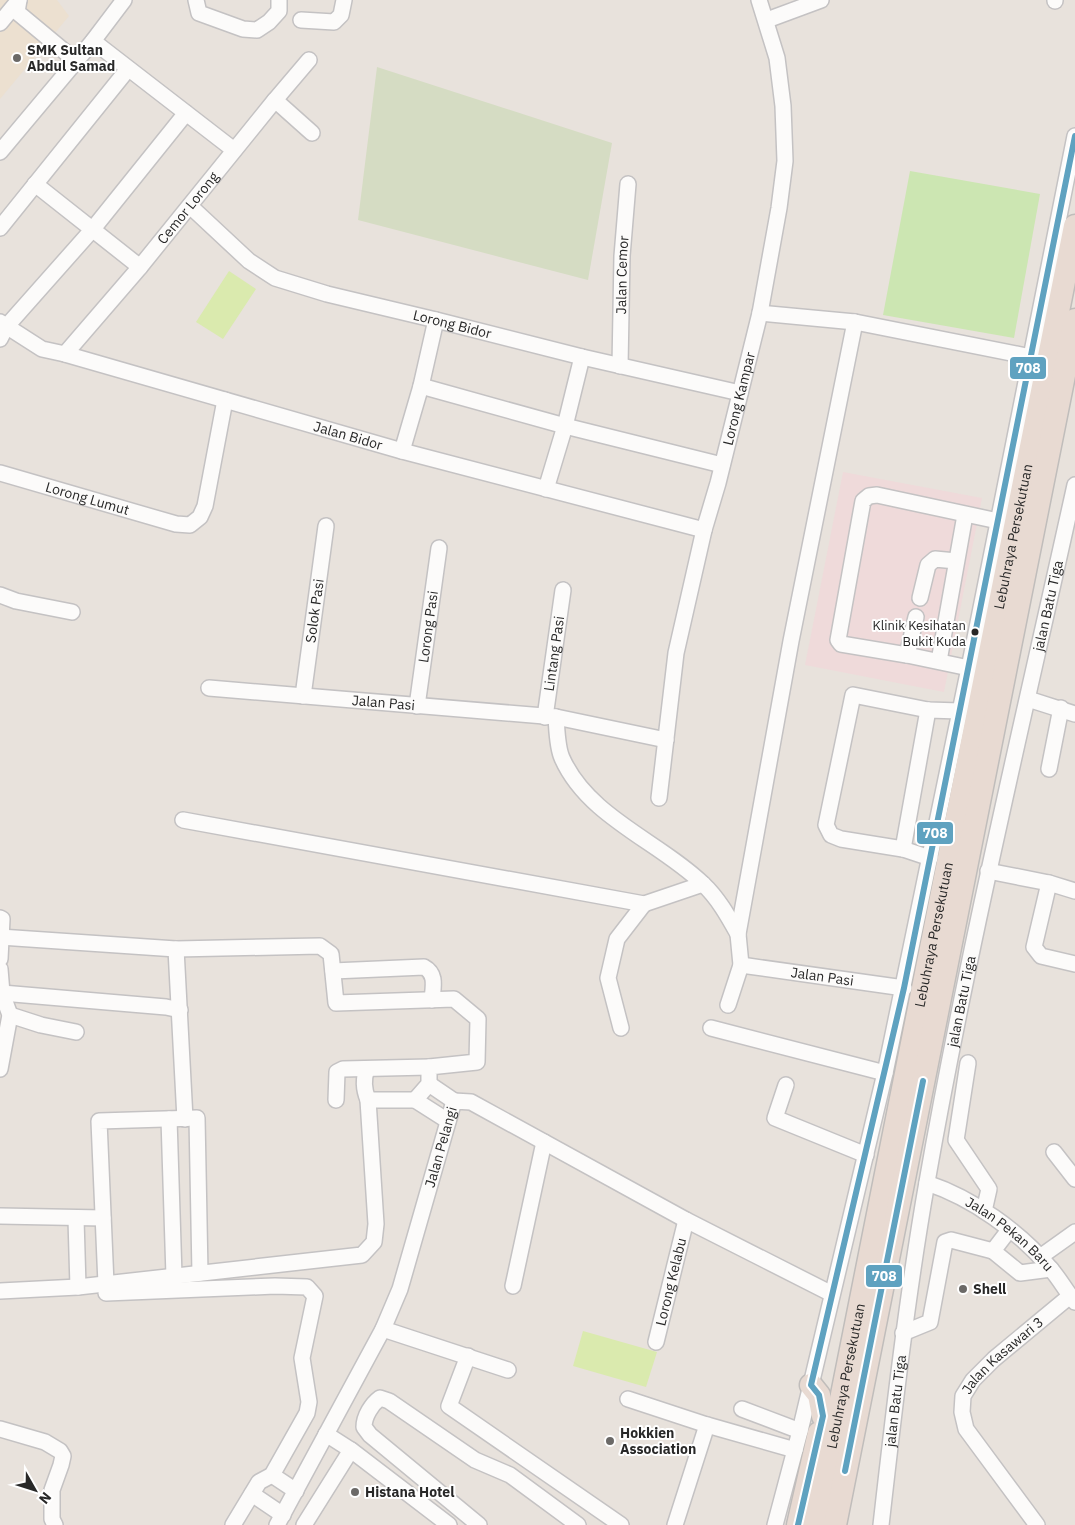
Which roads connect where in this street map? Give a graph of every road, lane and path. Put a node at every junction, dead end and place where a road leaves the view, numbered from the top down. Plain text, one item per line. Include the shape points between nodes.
1 (19, 0) edge
2 (124, 0) edge
3 (196, 0) edge
4 (279, 0) edge
5 (344, 0) edge
6 (759, 0) edge
7 (821, 0) edge
8 (301, 20) dead end
9 (767, 20) junction
10 (0, 23) edge
11 (93, 41) junction
12 (309, 60) dead end
13 (76, 61) junction
14 (128, 69) junction
15 (275, 100) junction
16 (186, 113) junction
17 (312, 132) dead end
18 (1075, 136) edge
19 (234, 150) junction
20 (0, 152) edge
21 (35, 184) junction
22 (628, 184) dead end
23 (190, 206) junction
24 (1075, 226) edge
25 (0, 228) edge
26 (92, 230) junction
27 (140, 268) junction
28 (760, 313) junction
29 (436, 320) junction
30 (1075, 320) edge
31 (855, 322) junction
32 (2, 329) edge
33 (64, 354) junction
34 (582, 357) junction
35 (1031, 357) junction
36 (620, 366) junction
37 (421, 386) junction
38 (740, 393) junction
39 (225, 400) junction
40 (565, 426) junction
41 (402, 451) junction
42 (722, 465) junction
43 (0, 473) edge
44 (1075, 485) edge
45 (546, 490) junction
46 (965, 515) junction
47 (998, 521) junction
48 (326, 526) dead end
49 (704, 530) junction
50 (439, 548) dead end
51 (956, 561) junction
52 (563, 590) dead end
53 (0, 595) edge
54 (920, 598) dead end
55 (72, 612) dead end
56 (916, 617) dead end
57 (907, 654) junction
58 (940, 661) junction
59 (969, 668) junction
60 (209, 688) dead end
61 (303, 696) junction
62 (1028, 699) junction
63 (417, 706) junction
64 (1060, 708) junction
65 (928, 710) junction
66 (960, 711) junction
67 (1075, 714) edge
68 (551, 717) junction
69 (666, 740) junction
70 (1049, 769) dead end
71 (659, 798) dead end
72 (183, 820) dead end
73 (903, 849) junction
74 (930, 858) junction
75 (988, 871) junction
76 (1049, 883) junction
77 (703, 884) junction
78 (1075, 891) edge
79 (644, 904) junction
80 (0, 918) edge
81 (738, 934) junction
82 (0, 937) edge
83 (176, 949) junction
84 (0, 958) edge
85 (741, 964) junction
86 (1075, 964) edge
87 (0, 969) edge
88 (333, 971) junction
89 (904, 988) junction
90 (2, 993) junction
91 (432, 1000) junction
92 (728, 1005) dead end
93 (180, 1010) junction
94 (10, 1014) junction
95 (621, 1028) dead end
96 (711, 1028) dead end
97 (76, 1032) dead end
98 (968, 1062) dead end
99 (429, 1067) junction
100 (0, 1069) edge
101 (367, 1069) junction
102 (885, 1073) junction
103 (429, 1084) junction
104 (786, 1085) dead end
105 (336, 1100) dead end
106 (368, 1100) junction
107 (415, 1100) junction
108 (454, 1101) junction
109 (185, 1118) junction
110 (169, 1119) junction
111 (448, 1121) junction
112 (544, 1142) junction
113 (1054, 1152) dead end
114 (866, 1155) junction
115 (1075, 1179) edge
116 (927, 1183) junction
117 (984, 1211) junction
118 (0, 1216) edge
119 (103, 1218) junction
120 (76, 1219) junction
121 (686, 1220) junction
122 (1009, 1230) junction
123 (1075, 1232) edge
124 (993, 1251) junction
125 (1040, 1257) junction
126 (1051, 1269) junction
127 (200, 1273) junction
128 (174, 1276) junction
129 (106, 1284) junction
130 (513, 1286) dead end
131 (78, 1287) junction
132 (0, 1291) edge
133 (832, 1294) junction
134 (0, 1298) edge
135 (1072, 1299) edge
136 (383, 1329) junction
137 (903, 1333) junction
138 (656, 1342) dead end
139 (468, 1356) junction
140 (849, 1361) junction
141 (508, 1370) dead end
142 (810, 1385) junction
143 (628, 1399) dead end
144 (742, 1409) dead end
145 (823, 1416) junction
146 (707, 1425) junction
147 (0, 1429) edge
148 (800, 1431) junction
149 (326, 1434) junction
150 (351, 1450) junction
151 (795, 1450) junction
152 (848, 1455) junction
153 (272, 1475) junction
154 (296, 1491) junction
155 (252, 1494) junction
156 (280, 1520) edge
157 (55, 1525) edge
158 (233, 1525) edge
159 (304, 1525) edge
160 (450, 1525) edge
161 (479, 1525) edge
162 (578, 1525) edge
163 (621, 1525) edge
164 (676, 1525) edge
165 (775, 1525) edge
166 (798, 1525) edge
167 (816, 1525) edge
168 (835, 1525) edge
169 (850, 1525) edge
170 (881, 1525) edge
171 (1037, 1525) edge

1 - 10 street
1 - 13 street via 17,12
2 - 11 street
3 - 4 street via 199,13 244,29 257,30 279,11
5 - 8 street via 341,15 334,22
6 - 9 street, Lorong Kampar
7 - 9 street
9 - 28 street, Lorong Kampar via 777,58 785,161 780,208
11 - 13 street
11 - 14 street
12 - 15 street, Cemor Lorong
13 - 20 street
14 - 16 street
14 - 21 street
15 - 17 street
15 - 19 street, Cemor Lorong
16 - 19 street
16 - 26 street
18 - 35 street
19 - 23 street, Cemor Lorong
21 - 25 street
21 - 26 street
22 - 36 street, Jalan Cemor via 622,256
23 - 27 street, Cemor Lorong
23 - 29 street, Lorong Bidor via 249,261 275,278
24 - 140 highway, Lebuhraya Persekutuan
26 - 27 street
26 - 32 street
27 - 33 street, Cemor Lorong
28 - 31 street
28 - 38 street, Lorong Kampar
29 - 34 street, Lorong Bidor
29 - 37 street
30 - 152 highway, Lebuhraya Persekutuan
31 - 35 street
31 - 81 street via 791,641
32 - 33 street, Jalan Bidor via 42,349
33 - 39 street, Jalan Bidor
34 - 36 street, Lorong Bidor
34 - 40 street
35 - 47 street
36 - 38 street, Lorong Bidor
37 - 40 street
37 - 41 street
38 - 42 street, Lorong Kampar
39 - 41 street, Jalan Bidor
39 - 43 street, Lorong Lumut via 205,506 200,517 190,525 176,524
40 - 42 street
40 - 45 street
41 - 45 street, Jalan Bidor
42 - 49 street, Lorong Kampar
44 - 62 street, jalan Batu Tiga
45 - 49 street, Jalan Bidor
46 - 47 street
46 - 51 street
46 - 57 street via 877,495 863,501 838,640 841,644
47 - 59 street
48 - 61 street, Solok Pasi
49 - 69 street, Lorong Kampar via 676,653
50 - 63 street, Lorong Pasi
51 - 54 street via 934,559 928,565
51 - 58 street
52 - 68 street, Lintang Pasi
53 - 55 street
56 - 57 street
57 - 58 street
58 - 59 street
59 - 66 street
60 - 61 street, Jalan Pasi
61 - 63 street, Jalan Pasi
62 - 64 street
62 - 75 street, jalan Batu Tiga
63 - 68 street, Jalan Pasi
64 - 67 street
64 - 70 street
65 - 66 street
65 - 73 street
65 - 73 street via 853,695 826,825 831,835 841,840
66 - 74 street
68 - 69 street, Jalan Pasi
68 - 77 street via 561,757 570,774 589,796
69 - 71 street, Lorong Kampar
72 - 79 street
73 - 74 street
74 - 89 street
75 - 76 street
75 - 116 street, jalan Batu Tiga
76 - 78 street
76 - 86 street via 1034,947 1041,956
77 - 79 street
77 - 81 street via 723,907
79 - 95 street via 617,939 608,978
80 - 82 street
81 - 85 street
82 - 83 street
82 - 84 street
83 - 88 street via 320,946 331,954
83 - 93 street
85 - 89 street, Jalan Pasi
85 - 92 street
87 - 90 street
88 - 91 street via 336,1003
88 - 91 street via 424,967 433,975
89 - 102 street
90 - 93 street
90 - 94 street
91 - 99 street via 454,999 478,1019 476,1062
93 - 109 street
94 - 97 street
94 - 100 street
96 - 102 street
98 - 117 street via 956,1140 989,1189
99 - 101 street
99 - 103 street
101 - 105 street via 337,1072
101 - 106 street via 365,1092
102 - 114 street
103 - 107 street
103 - 108 street
104 - 114 street via 775,1118
106 - 107 street
106 - 127 street via 376,1224 374,1242 362,1255
107 - 111 street
108 - 111 street, Jalan Pelangi
108 - 112 street, Jalan Pelangi via 470,1102
109 - 110 street
109 - 127 street via 197,1118
110 - 119 street via 99,1121
110 - 128 street
111 - 136 street, Jalan Pelangi via 400,1289
112 - 121 street, Jalan Pelangi
112 - 130 street
113 - 115 street
114 - 133 street
116 - 117 street, Jalan Pekan Baru
116 - 137 street, jalan Batu Tiga
117 - 122 street, Jalan Pekan Baru
118 - 120 street
119 - 120 street
119 - 129 street
120 - 131 street
121 - 133 street, Jalan Pelangi
121 - 138 street, Lorong Kelabu
122 - 124 street
122 - 125 street, Jalan Pekan Baru
123 - 125 street
124 - 126 street via 1020,1273
124 - 137 street via 951,1240 945,1242 930,1322
125 - 126 street, Jalan Pekan Baru
126 - 135 street, Jalan Pekan Baru
127 - 128 street
128 - 129 street
129 - 131 street
131 - 132 street
133 - 142 street
134 - 153 street via 307,1287 315,1296 302,1358 309,1402 307,1412
135 - 171 street, Jalan Kasawari 3 via 994,1360 962,1396 966,1429
136 - 139 street
136 - 149 street, Jalan Pelangi
137 - 170 street, jalan Batu Tiga
139 - 141 street
139 - 163 street via 449,1406
140 - 145 highway
140 - 167 highway, Lebuhraya Persekutuan
142 - 145 highway via 820,1395
142 - 148 street
143 - 146 street
144 - 148 street
145 - 166 highway
146 - 151 street
146 - 164 street
147 - 157 street via 45,1442 63,1456 52,1490
148 - 151 street
149 - 150 street
149 - 154 street, Jalan Pelangi
150 - 159 street
150 - 160 street
151 - 165 street
152 - 168 highway, Lebuhraya Persekutuan
152 - 169 highway
153 - 154 street
153 - 155 street via 259,1482
154 - 156 street, Jalan Pelangi
155 - 156 street
155 - 158 street
161 - 162 street via 370,1435 364,1427 364,1420 374,1402 380,1398 389,1401 475,1460 510,1475

